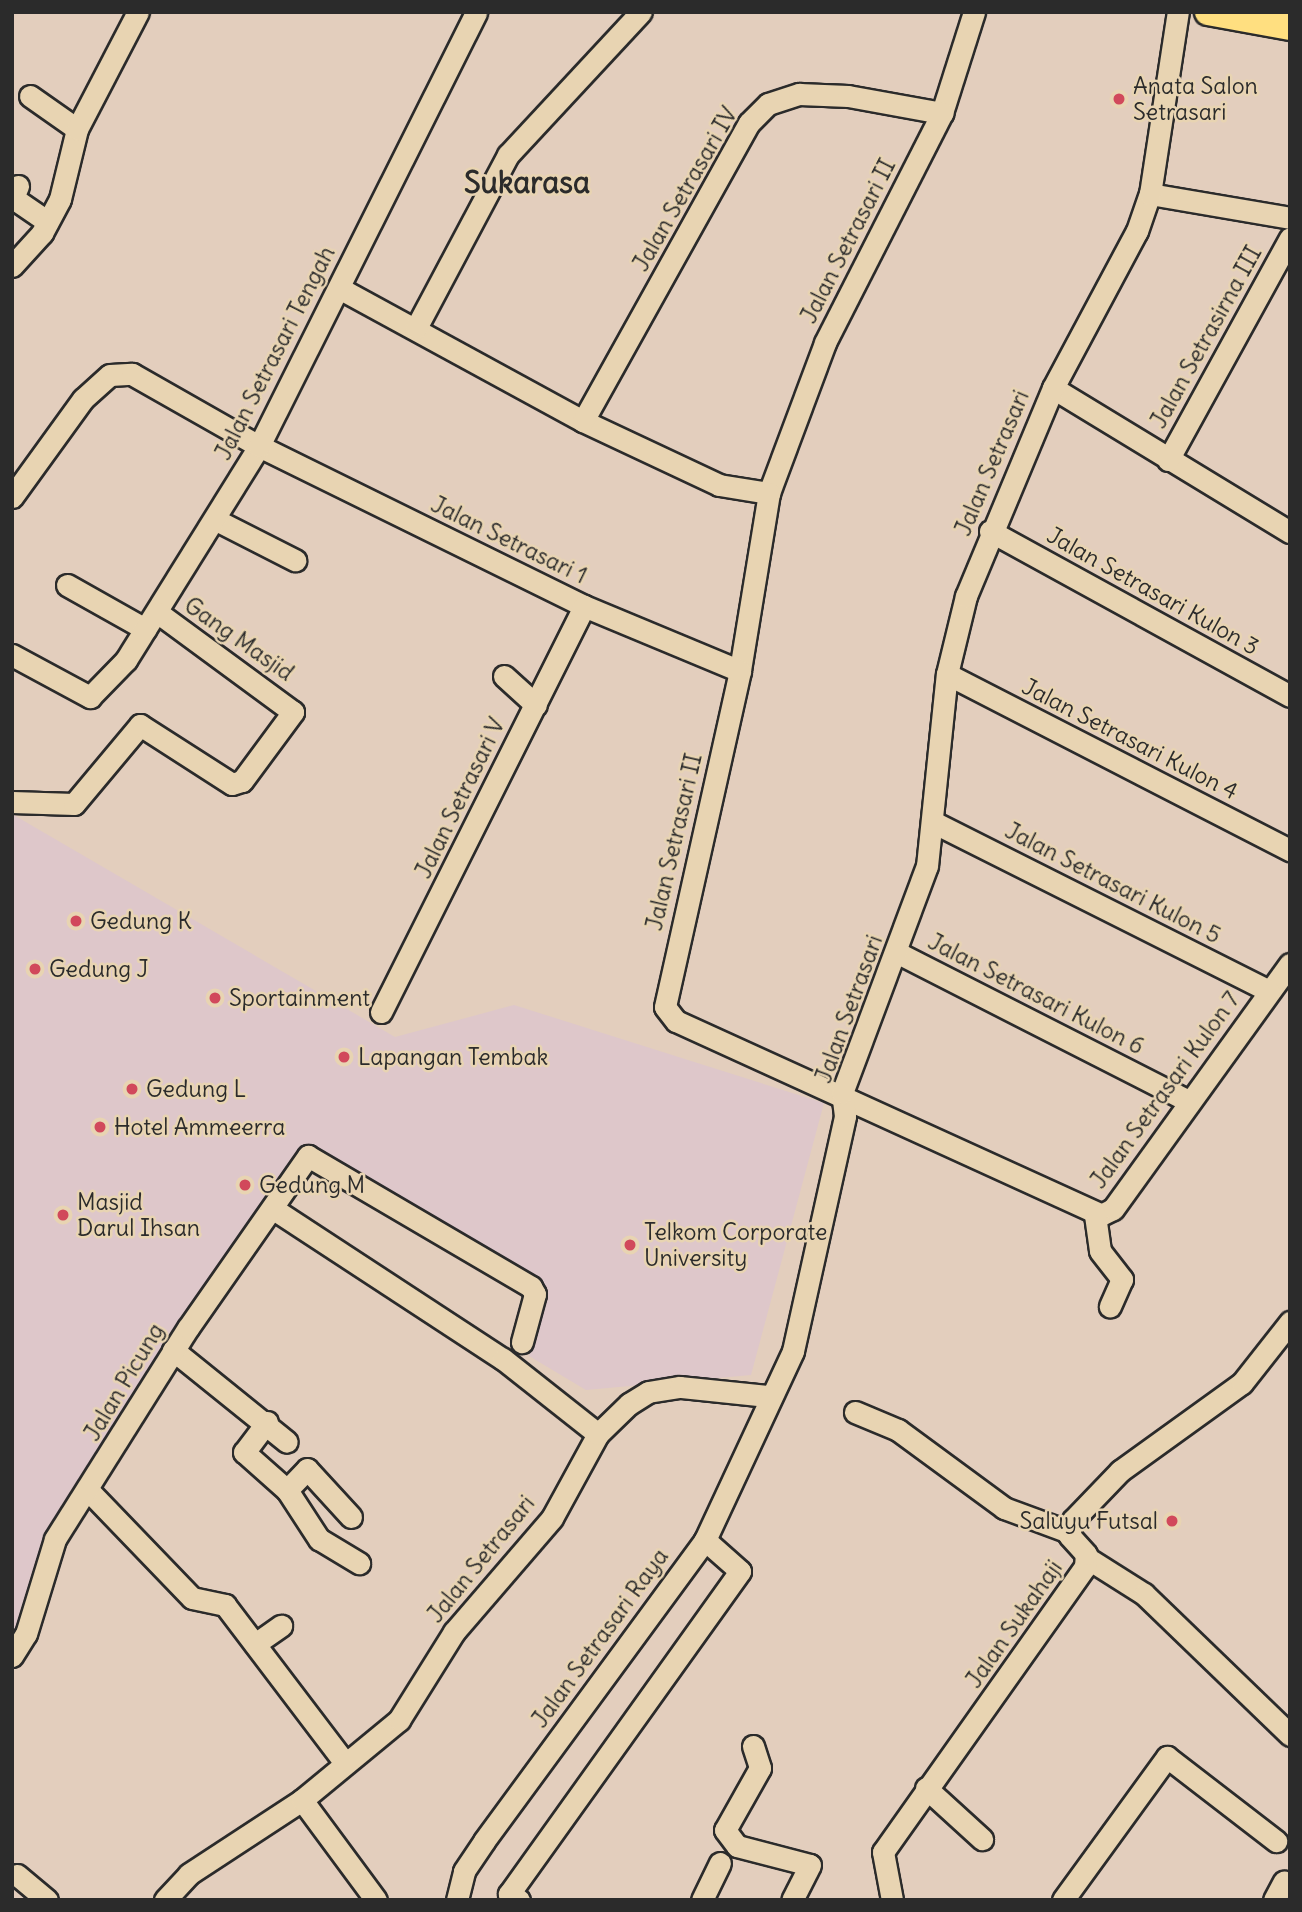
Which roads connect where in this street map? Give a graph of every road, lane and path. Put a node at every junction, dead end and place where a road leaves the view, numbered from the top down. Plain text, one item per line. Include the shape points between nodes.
1 (138, 12) edge
2 (476, 12) edge
3 (641, 12) edge
4 (974, 12) edge
5 (1178, 12) edge
6 (1208, 12) edge
7 (1290, 27) edge
8 (30, 96) dead end
9 (942, 114) junction
10 (77, 129) junction
11 (18, 186) dead end
12 (1150, 194) junction
13 (1290, 218) edge
14 (48, 222) junction
15 (1290, 238) edge
16 (12, 266) edge
17 (339, 288) junction
18 (416, 328) junction
19 (1053, 388) junction
20 (583, 421) junction
21 (259, 446) junction
22 (1168, 460) junction
23 (769, 493) junction
24 (12, 497) edge
25 (216, 520) junction
26 (1288, 528) edge
27 (990, 531) junction
28 (295, 560) dead end
29 (67, 585) dead end
30 (584, 606) junction
31 (151, 621) junction
32 (12, 655) edge
33 (740, 671) junction
34 (947, 674) junction
35 (503, 676) dead end
36 (1290, 696) edge
37 (536, 705) junction
38 (12, 802) edge
39 (933, 822) junction
40 (1290, 850) edge
41 (896, 952) junction
42 (1290, 964) edge
43 (1269, 991) junction
44 (381, 1012) dead end
45 (842, 1093) junction
46 (1189, 1101) junction
47 (275, 1210) junction
48 (1095, 1215) junction
49 (1110, 1306) dead end
50 (1290, 1322) edge
51 (522, 1342) dead end
52 (173, 1350) junction
53 (767, 1396) junction
54 (855, 1412) dead end
55 (267, 1422) junction
56 (598, 1434) junction
57 (287, 1442) dead end
58 (87, 1489) junction
59 (287, 1490) junction
60 (351, 1517) dead end
61 (1069, 1532) junction
62 (705, 1540) junction
63 (1087, 1559) junction
64 (359, 1563) dead end
65 (281, 1626) dead end
66 (255, 1644) junction
67 (12, 1656) edge
68 (1290, 1735) edge
69 (753, 1745) dead end
70 (345, 1763) junction
71 (926, 1788) junction
72 (302, 1800) junction
73 (982, 1839) dead end
74 (1276, 1841) dead end
75 (720, 1863) dead end
76 (17, 1875) dead end
77 (1284, 1881) dead end
78 (510, 1898) edge
79 (708, 1898) edge
80 (47, 1900) edge
81 (165, 1900) edge
82 (376, 1900) edge
83 (457, 1900) edge
84 (792, 1900) edge
85 (892, 1900) edge
86 (1063, 1900) edge
87 (1274, 1900) edge

1 - 10 street
2 - 17 street, Jalan Setrasari Tengah
3 - 18 street via 508,155
4 - 9 street, Jalan Setrasari II
5 - 12 street, Jalan Setrasari
6 - 7 main road
8 - 10 street
9 - 20 street, Jalan Setrasari IV via 848,96 799,94 768,104 749,123
9 - 23 street, Jalan Setrasari II via 825,343
10 - 14 street
11 - 14 street via 13,198
12 - 13 street
12 - 19 street, Jalan Setrasari via 1119,271
14 - 16 street
15 - 22 street, Jalan Setrasirna III
17 - 18 street
17 - 21 street, Jalan Setrasari Tengah
18 - 20 street
19 - 22 street
19 - 27 street, Jalan Setrasari
20 - 23 street via 719,485
21 - 24 street, Jalan Setrasari 1 via 132,374 110,375 83,399
21 - 25 street, Jalan Setrasari Tengah
21 - 30 street, Jalan Setrasari 1
22 - 26 street
23 - 33 street, Jalan Setrasari II
25 - 28 street
25 - 31 street, Jalan Setrasari Tengah
27 - 34 street, Jalan Setrasari
27 - 36 street, Jalan Setrasari Kulon 3
29 - 31 street
30 - 33 street, Jalan Setrasari 1
30 - 37 street, Jalan Setrasari V
31 - 32 street, Jalan Setrasari Tengah via 90,697
31 - 38 street, Gang Masjid via 293,712 242,781 232,784 140,725 74,804
33 - 45 street, Jalan Setrasari II via 666,1007 676,1021
34 - 39 street, Jalan Setrasari
34 - 40 street, Jalan Setrasari Kulon 4
35 - 37 street
37 - 44 street, Jalan Setrasari V
39 - 41 street, Jalan Setrasari via 927,866
39 - 43 street, Jalan Setrasari Kulon 5
41 - 45 street, Jalan Setrasari
41 - 46 street, Jalan Setrasari Kulon 6
42 - 43 street, Jalan Setrasari Kulon 7
43 - 46 street, Jalan Setrasari Kulon 7
45 - 48 street, Jalan Setrasari Kulon 7
45 - 53 street, Jalan Setrasari via 845,1116 806,1313
46 - 48 street, Jalan Setrasari Kulon 7 via 1113,1209
47 - 51 street, Jalan Picung via 307,1158 315,1156 531,1287 536,1294
47 - 52 street, Jalan Picung
47 - 56 street via 503,1359
48 - 49 street via 1100,1251 1122,1279
50 - 61 street, Jalan Sukahaji via 1242,1383 1120,1471 1085,1505
52 - 55 street
52 - 58 street, Jalan Picung
53 - 56 street, Jalan Setrasari via 680,1387 648,1392
53 - 62 street, Jalan Setrasari Raya
54 - 61 street via 898,1430 1004,1508
55 - 57 street
55 - 59 street via 244,1452
56 - 70 street, Jalan Setrasari via 552,1518 454,1632 399,1720
58 - 66 street via 192,1598 225,1605
58 - 67 street, Jalan Picung via 51,1545 37,1604
59 - 60 street via 307,1469
59 - 64 street via 319,1539
61 - 63 street, Jalan Sukahaji
62 - 78 street via 740,1571
62 - 83 street, Jalan Setrasari Raya via 484,1841 464,1871
63 - 68 street via 1144,1594
63 - 71 street, Jalan Sukahaji
65 - 66 street
66 - 70 street
69 - 84 street via 760,1768 725,1830 737,1846 810,1865
70 - 72 street, Jalan Setrasari
71 - 73 street
71 - 85 street, Jalan Sukahaji via 883,1852 882,1871
72 - 81 street, Jalan Setrasari via 189,1874
72 - 82 street
74 - 86 street via 1170,1757
75 - 79 street
76 - 80 street
77 - 87 street

